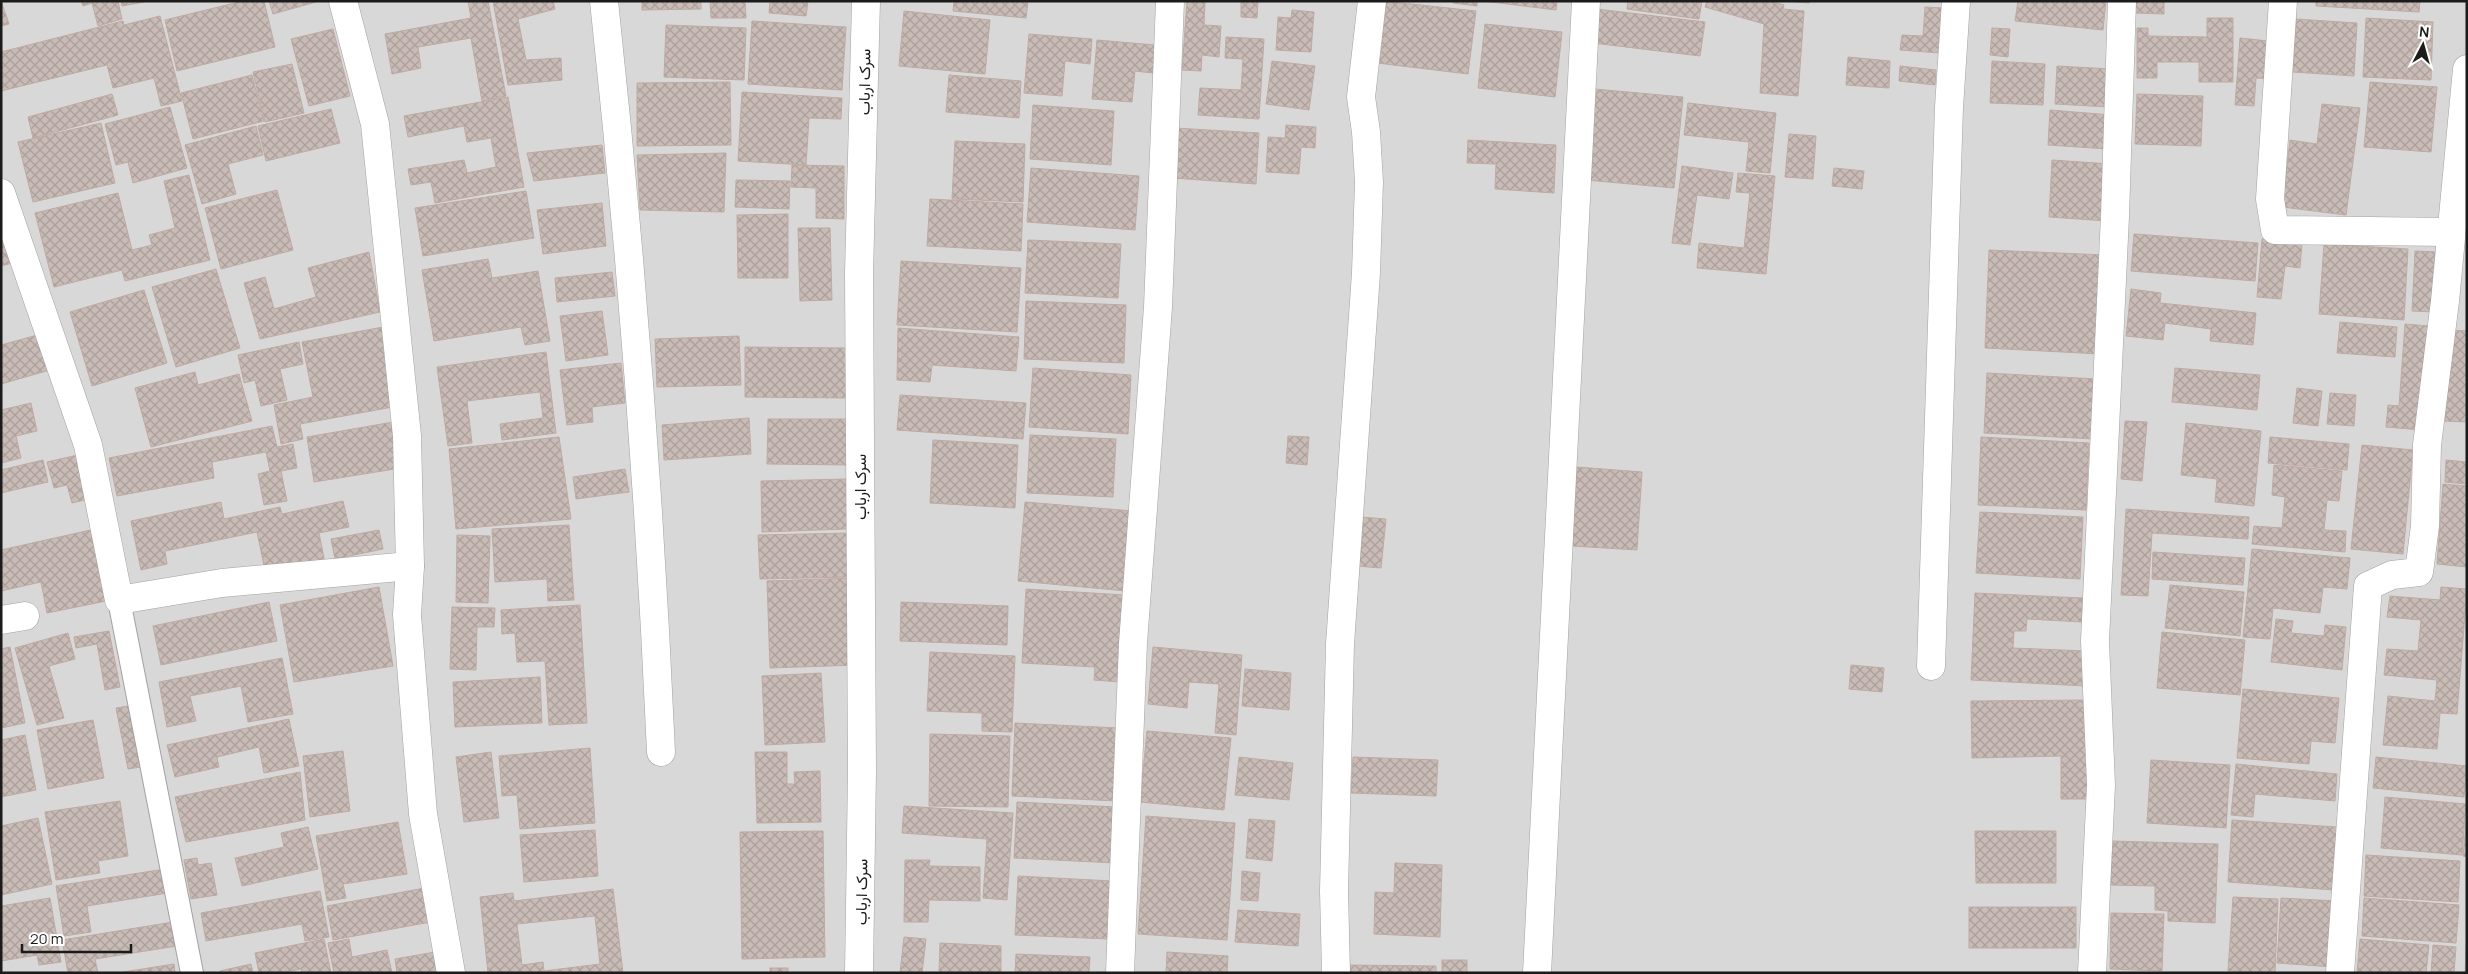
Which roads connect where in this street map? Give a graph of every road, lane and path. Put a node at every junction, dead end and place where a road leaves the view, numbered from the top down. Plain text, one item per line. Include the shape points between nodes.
1 (343, 1) edge
2 (604, 1) edge
3 (866, 1) edge
4 (1170, 1) edge
5 (1372, 1) edge
6 (1586, 1) edge
7 (1956, 1) edge
8 (2122, 1) edge
9 (2283, 1) edge
10 (2467, 69) edge
11 (1, 193) edge
12 (2450, 232) junction
13 (2456, 303) edge
14 (410, 566) junction
15 (119, 600) junction
16 (1931, 666) dead end
17 (661, 752) dead end
18 (192, 973) edge
19 (451, 973) edge
20 (860, 973) edge
21 (1120, 973) edge
22 (1336, 973) edge
23 (1537, 973) edge
24 (2092, 973) edge
25 (2340, 973) edge

1 - 14 street via 376,124 407,436
2 - 17 street via 616,107 653,567
3 - 20 street, سرک ارباب via 859,274
4 - 21 street via 1158,307 1133,643
5 - 22 street via 1361,97 1369,182 1366,272 1340,644 1334,891
6 - 23 street
7 - 16 street via 1949,107
8 - 24 street via 2095,641 2101,785
9 - 12 street via 2270,199 2275,230
10 - 12 street
11 - 15 street via 88,445
12 - 13 street
13 - 25 street via 2428,445 2425,526 2419,572 2392,575 2368,586
14 - 15 street via 222,584
14 - 19 street via 407,615 423,814
15 - 18 lane

